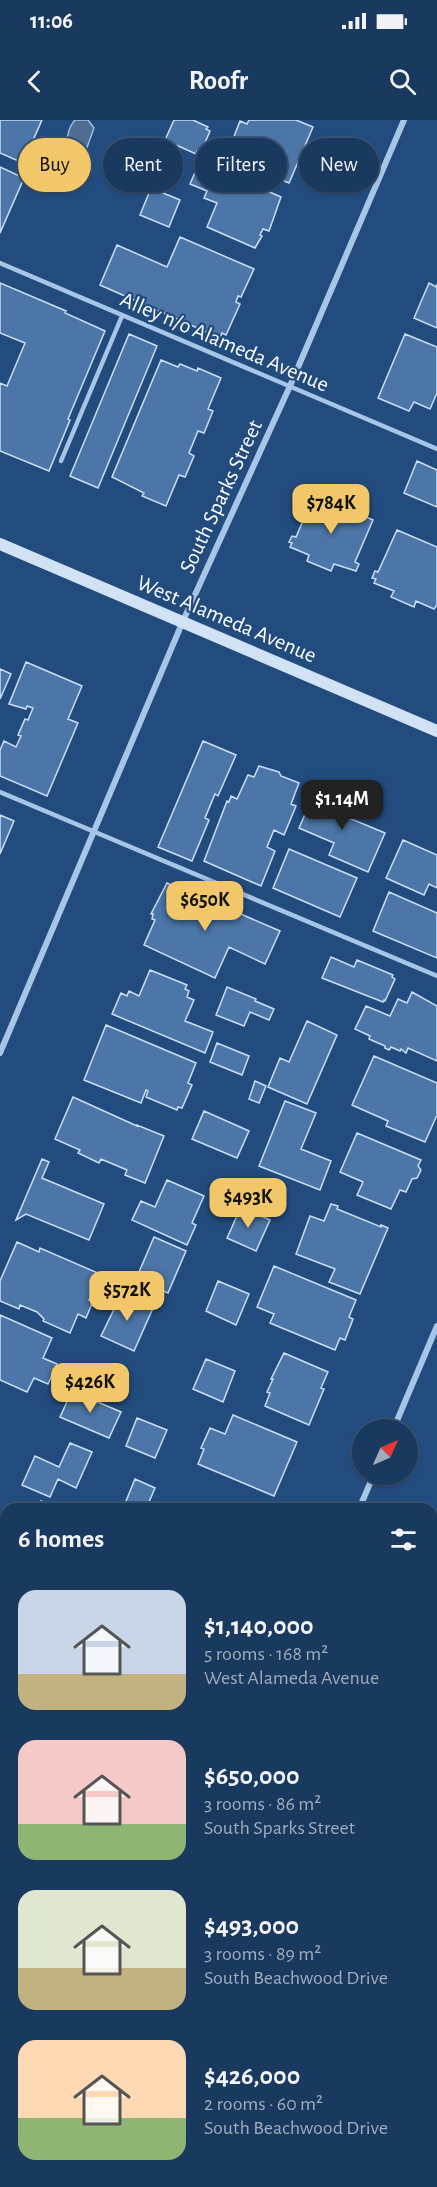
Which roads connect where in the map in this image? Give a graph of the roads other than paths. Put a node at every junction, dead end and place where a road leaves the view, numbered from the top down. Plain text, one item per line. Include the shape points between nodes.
1 (404, 120) edge
2 (0, 263) edge
3 (122, 316) junction
4 (290, 386) junction
5 (437, 449) edge
6 (62, 461) dead end
7 (0, 544) edge
8 (183, 621) junction
9 (437, 731) edge
10 (0, 792) edge
11 (92, 831) junction
12 (437, 976) edge
13 (0, 1053) edge
14 (437, 1326) edge
15 (398, 1419) edge
16 (369, 1485) edge
17 (362, 1503) edge

1 - 4 street, South Sparks Street
2 - 3 lane, Alley n/o Alameda Avenue
3 - 4 lane, Alley n/o Alameda Avenue
3 - 6 lane
4 - 5 lane, Alley n/o Alameda Avenue
4 - 8 street, South Sparks Street
7 - 8 main road, West Alameda Avenue
8 - 9 main road, West Alameda Avenue
8 - 11 street, South Sparks Street
10 - 11 lane
11 - 12 lane
11 - 13 street, South Sparks Street
14 - 15 street
16 - 17 street

